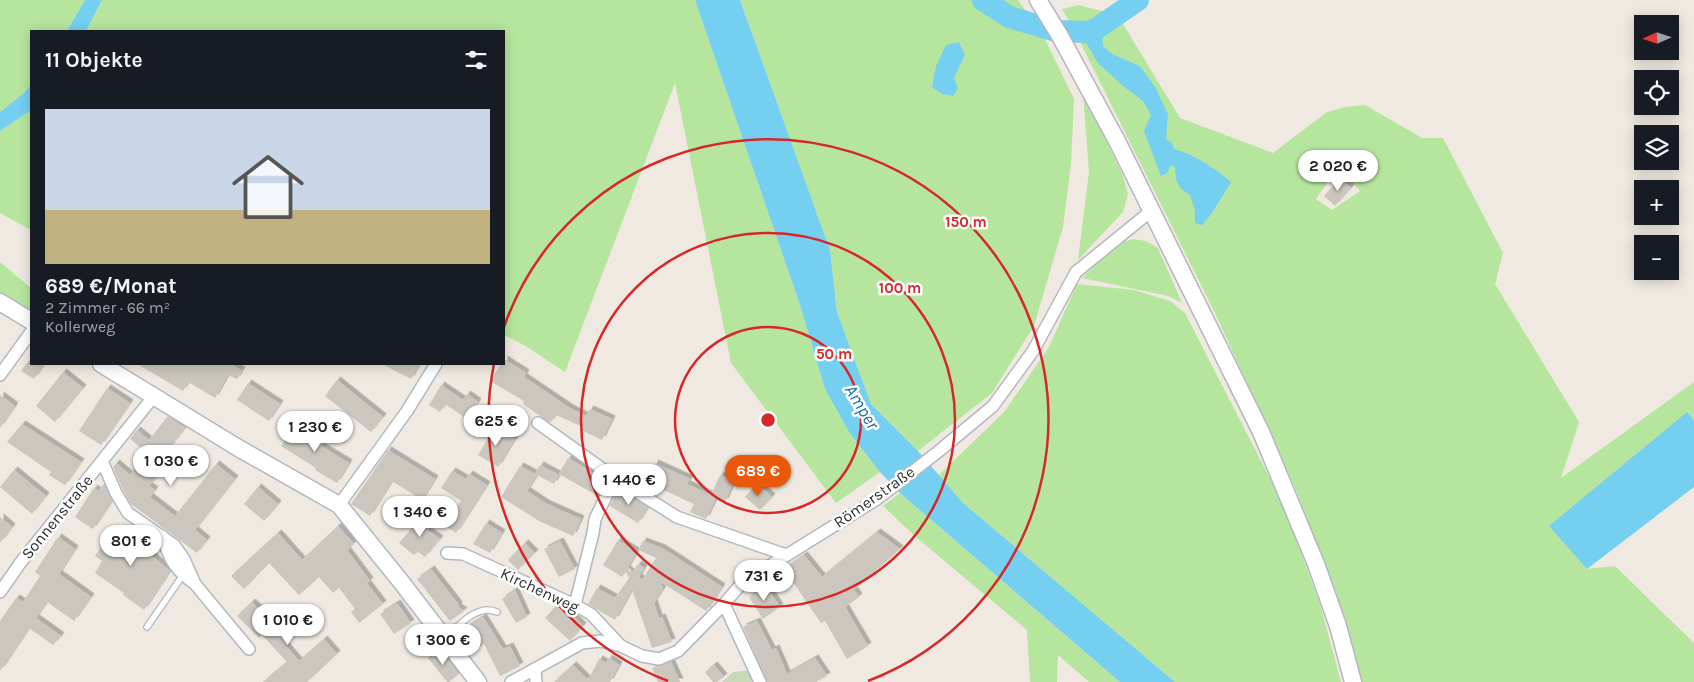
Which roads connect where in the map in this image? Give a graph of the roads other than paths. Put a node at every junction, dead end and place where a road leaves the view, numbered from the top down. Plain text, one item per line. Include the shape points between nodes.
1 (1038, 0) edge
2 (1151, 210) junction
3 (0, 302) edge
4 (30, 320) edge
5 (30, 333) edge
6 (103, 365) edge
7 (435, 365) edge
8 (0, 375) edge
9 (154, 396) junction
10 (538, 423) dead end
11 (102, 461) junction
12 (615, 478) junction
13 (339, 505) junction
14 (162, 536) junction
15 (447, 553) dead end
16 (786, 554) junction
17 (183, 576) junction
18 (195, 584) junction
19 (0, 592) edge
20 (724, 604) junction
21 (575, 605) junction
22 (497, 612) dead end
23 (147, 627) dead end
24 (445, 639) junction
25 (621, 646) junction
26 (249, 649) dead end
27 (536, 668) junction
28 (474, 680) edge
29 (511, 682) edge
30 (536, 682) edge
31 (760, 682) edge
32 (1353, 682) edge

1 - 2 main road via 1117,141
2 - 16 street, Römerstraße via 1076,272 1033,351 993,406 877,499
2 - 32 main road via 1261,432 1316,564
3 - 4 main road
5 - 8 street
6 - 9 main road
7 - 13 street via 407,411
9 - 11 street, Sonnenstraße
9 - 13 main road
10 - 12 street
11 - 14 street via 128,513
11 - 19 street, Sonnenstraße
12 - 16 street via 676,517
12 - 21 street via 595,519
13 - 24 main road
14 - 17 street via 175,567
14 - 18 street via 184,559
15 - 21 street, Kirchenweg via 463,554
16 - 20 street, Römerstraße via 742,583
17 - 18 street
17 - 23 lane
18 - 26 street
20 - 25 street, Römerstraße via 678,652 659,659 642,656
20 - 31 street
21 - 25 street, Kirchenweg via 591,614
22 - 24 lane via 477,612 464,619
24 - 28 main road
25 - 27 street, Römerstraße via 600,641 582,643
27 - 29 street, Römerstraße
27 - 30 street

